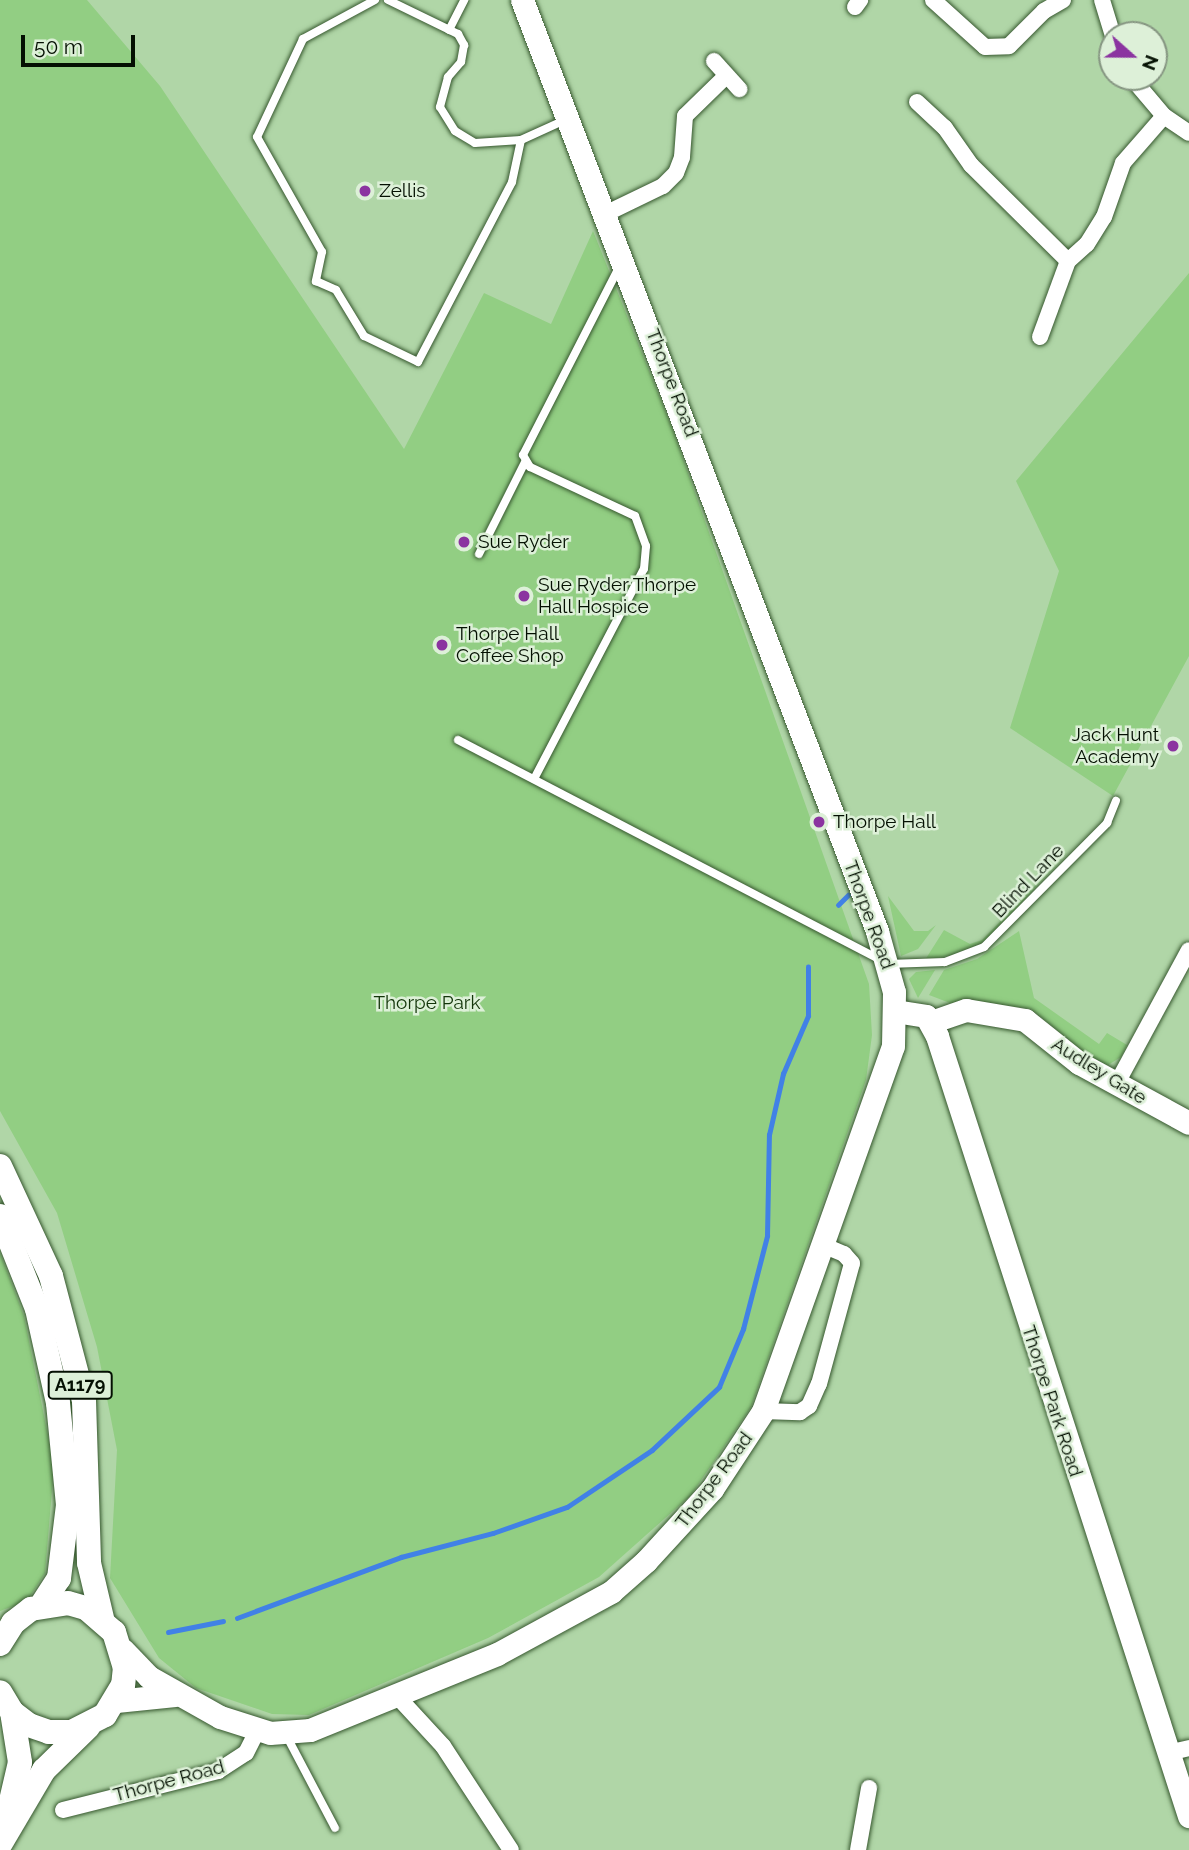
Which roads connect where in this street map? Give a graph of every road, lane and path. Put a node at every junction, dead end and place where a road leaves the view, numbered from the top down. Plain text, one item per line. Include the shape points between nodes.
1 (375, 0) edge
2 (388, 0) edge
3 (464, 0) edge
4 (522, 0) edge
5 (933, 0) edge
6 (1063, 0) edge
7 (1102, 0) edge
8 (1109, 21) edge
9 (449, 30) junction
10 (714, 61) dead end
11 (726, 76) junction
12 (739, 89) dead end
13 (1143, 91) edge
14 (917, 102) dead end
15 (1164, 116) junction
16 (565, 120) junction
17 (1189, 133) edge
18 (521, 139) junction
19 (605, 214) junction
20 (623, 258) junction
21 (1068, 261) junction
22 (1040, 337) dead end
23 (525, 462) junction
24 (479, 554) dead end
25 (458, 740) dead end
26 (534, 779) junction
27 (1116, 801) dead end
28 (1189, 950) edge
29 (888, 964) junction
30 (895, 1011) junction
31 (931, 1022) junction
32 (1116, 1085) junction
33 (1189, 1123) edge
34 (0, 1166) edge
35 (0, 1216) edge
36 (825, 1246) junction
37 (763, 1411) junction
38 (41, 1606) junction
39 (102, 1618) junction
40 (6, 1627) edge
41 (0, 1644) edge
42 (123, 1650) junction
43 (175, 1695) junction
44 (396, 1695) junction
45 (116, 1701) junction
46 (6, 1702) edge
47 (91, 1725) junction
48 (257, 1731) junction
49 (284, 1733) junction
50 (1179, 1751) edge
51 (869, 1788) dead end
52 (63, 1810) dead end
53 (1189, 1816) edge
54 (335, 1828) dead end
55 (1, 1845) edge
56 (511, 1850) edge
57 (858, 1850) edge

1 - 18 lane via 303,39 257,137 322,252 316,281 336,290 364,336 418,362 512,182
2 - 9 lane
3 - 9 lane
4 - 16 street, Thorpe Road
5 - 6 street via 985,47 1009,46 1044,11
7 - 8 street
9 - 18 lane via 464,45 440,107 455,131 475,143
10 - 11 street
11 - 12 street
11 - 19 street via 685,116 676,173 663,186
13 - 15 street
14 - 21 street via 945,128 971,165
15 - 17 street
15 - 21 street via 1123,163 1104,217 1087,244
16 - 18 lane
16 - 19 street, Thorpe Road
19 - 20 street, Thorpe Road
20 - 23 lane via 527,446
20 - 29 street, Thorpe Road
21 - 22 street
23 - 24 lane
23 - 26 lane via 635,516 646,546 644,569
25 - 26 lane
26 - 29 lane
27 - 29 lane, Blind Lane via 1107,823 984,947 946,962
28 - 32 street
29 - 30 street, Thorpe Road
30 - 31 street via 918,1012
30 - 36 street, Thorpe Road via 893,1045 882,1083
31 - 32 street, Audley Gate via 966,1010 1025,1020
31 - 50 street, Thorpe Park Road
32 - 33 street, Audley Gate
34 - 39 main road, A1179 via 51,1276 84,1401 89,1563
35 - 38 main road, A1179 via 37,1309 58,1403 68,1505 59,1578
36 - 37 street, Thorpe Road
36 - 37 street via 852,1263 819,1384 800,1412
37 - 44 street, Thorpe Road via 712,1489 611,1592 542,1633
38 - 39 main road via 68,1603
38 - 40 main road
39 - 42 main road
40 - 41 main road
42 - 43 street, Thorpe Road
42 - 45 main road via 125,1667
43 - 45 street, Thorpe Road
43 - 48 street, Thorpe Road
44 - 49 street, Thorpe Road via 310,1730
44 - 56 street via 443,1746
45 - 47 main road
46 - 47 main road via 29,1725 49,1732 71,1732
46 - 55 main road via 20,1762
47 - 55 main road via 44,1770
48 - 49 street, Thorpe Road
48 - 52 street, Thorpe Road via 246,1753 218,1771
49 - 54 lane
50 - 53 street, Thorpe Park Road
51 - 57 street

